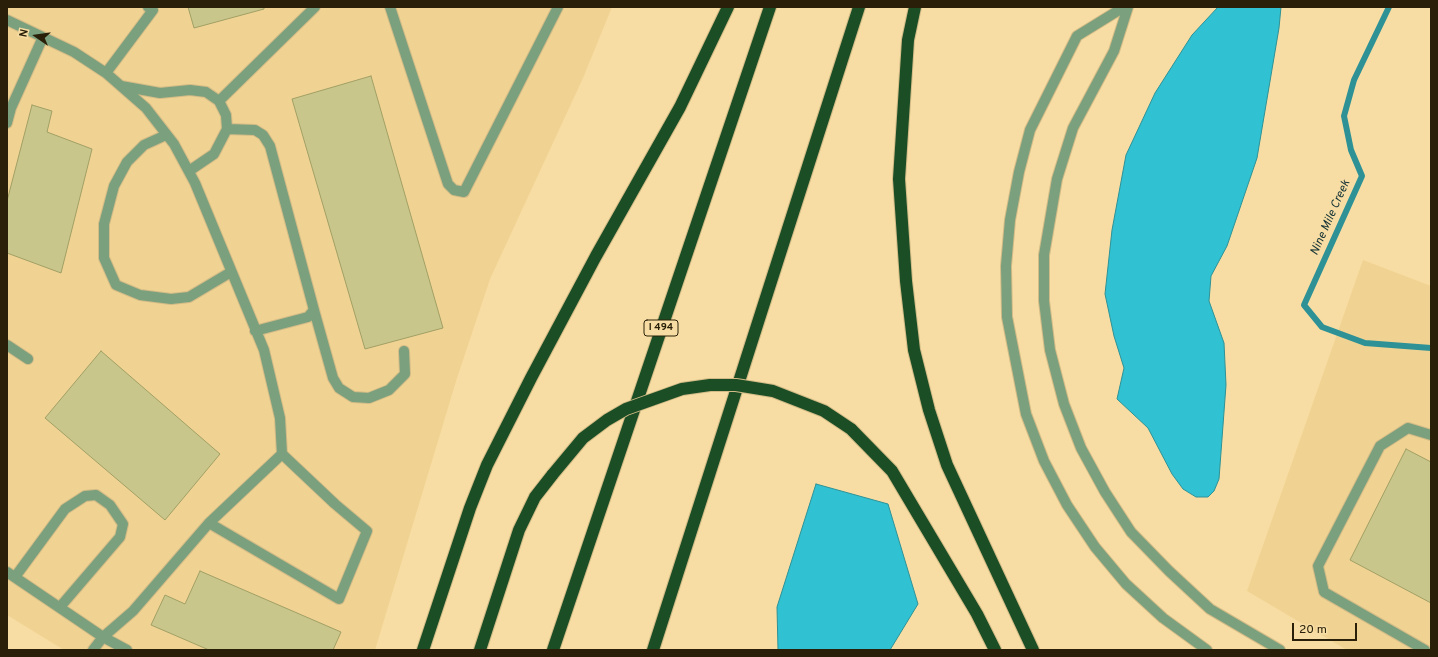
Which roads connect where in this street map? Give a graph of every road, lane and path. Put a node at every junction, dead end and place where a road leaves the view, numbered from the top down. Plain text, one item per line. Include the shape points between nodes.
1 (148, 7) edge
2 (315, 7) edge
3 (390, 7) edge
4 (558, 7) edge
5 (728, 7) edge
6 (770, 7) edge
7 (859, 7) edge
8 (915, 7) edge
9 (1124, 7) edge
10 (1128, 7) edge
11 (303, 12) edge
12 (7, 20) edge
13 (43, 37) junction
14 (106, 73) junction
15 (120, 86) junction
16 (219, 101) junction
17 (7, 123) edge
18 (227, 129) junction
19 (166, 135) junction
20 (189, 171) junction
21 (231, 272) junction
22 (314, 310) junction
23 (255, 330) junction
24 (7, 345) edge
25 (404, 351) dead end
26 (28, 359) dead end
27 (1431, 435) edge
28 (282, 454) junction
29 (209, 523) junction
30 (11, 574) edge
31 (60, 607) junction
32 (103, 637) junction
33 (93, 650) edge
34 (127, 650) edge
35 (423, 650) edge
36 (480, 650) edge
37 (553, 650) edge
38 (653, 650) edge
39 (995, 650) edge
40 (1033, 650) edge
41 (1207, 650) edge
42 (1280, 650) edge
43 (1426, 650) edge

1 - 14 street via 154,10
2 - 11 street
3 - 4 street via 448,184 454,190 464,192
5 - 35 highway via 680,107 593,262 487,465 470,508
6 - 37 highway, I 494
7 - 38 highway
8 - 40 highway via 908,40 899,179 914,350 929,410 947,464
9 - 41 street via 1077,36 1030,130 1010,220 1006,266 1007,317 1026,414 1044,461 1067,505 1094,546 1126,584 1163,618
10 - 42 street via 1114,51 1073,128 1057,179 1044,255 1044,301 1050,350 1064,404 1080,448 1131,532 1169,572 1210,608
11 - 16 street
12 - 13 street
13 - 14 street via 74,52
13 - 17 street via 10,108
14 - 15 street
15 - 16 street via 160,93 190,90 206,92
15 - 19 street via 146,108
16 - 18 street via 226,115
18 - 20 street via 214,154
18 - 22 street via 254,130 263,135 270,146
19 - 20 street
19 - 21 street via 144,146 127,162 114,186 104,224 104,258 116,285 140,295 171,299 189,297
20 - 21 street
21 - 23 street
22 - 23 street via 308,317
22 - 25 street via 333,378 338,388 353,397 369,398 389,390 405,374
23 - 28 street via 264,350 280,418
24 - 26 street
27 - 43 street via 1408,428 1380,446 1318,566 1324,592
28 - 29 street
28 - 29 street via 367,530 339,599
29 - 32 street via 133,611
30 - 31 street
30 - 31 street via 65,509 86,496 96,495 110,505 123,524 120,537
31 - 32 street
32 - 33 street
32 - 34 street
36 - 39 highway, bridge via 519,530 534,497 583,438 626,409 682,389 710,384 773,391 824,411 851,429 892,471 977,614

